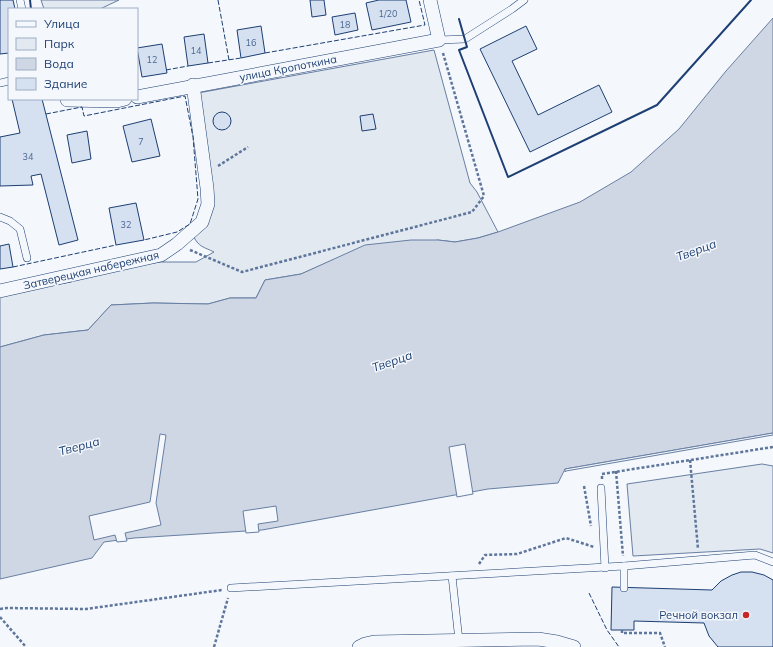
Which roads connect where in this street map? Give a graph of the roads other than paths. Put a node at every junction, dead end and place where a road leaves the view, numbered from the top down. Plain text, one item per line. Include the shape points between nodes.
1 (430, 0) edge
2 (524, 0) edge
3 (439, 40) junction
4 (193, 85) junction
5 (138, 97) edge
6 (67, 100) dead end
7 (121, 100) edge
8 (0, 217) edge
9 (27, 258) dead end
10 (0, 291) edge
11 (601, 488) road end
12 (773, 562) edge
13 (624, 566) junction
14 (605, 568) junction
15 (452, 576) junction
16 (231, 588) road end
17 (624, 588) dead end
18 (459, 641) junction
19 (359, 647) edge
20 (574, 647) edge

1 - 3 street
2 - 3 lane via 465,39
3 - 4 street, улица Кропоткина
4 - 5 street, улица Кропоткина
4 - 10 street, Затверецкая набережная via 208,204 202,222 161,255
6 - 7 street
8 - 9 lane via 20,229
11 - 14 lane
12 - 13 lane via 755,556
13 - 14 lane
13 - 17 lane
14 - 15 lane
15 - 16 lane
15 - 18 lane
18 - 19 street via 374,642
18 - 20 street via 538,638

